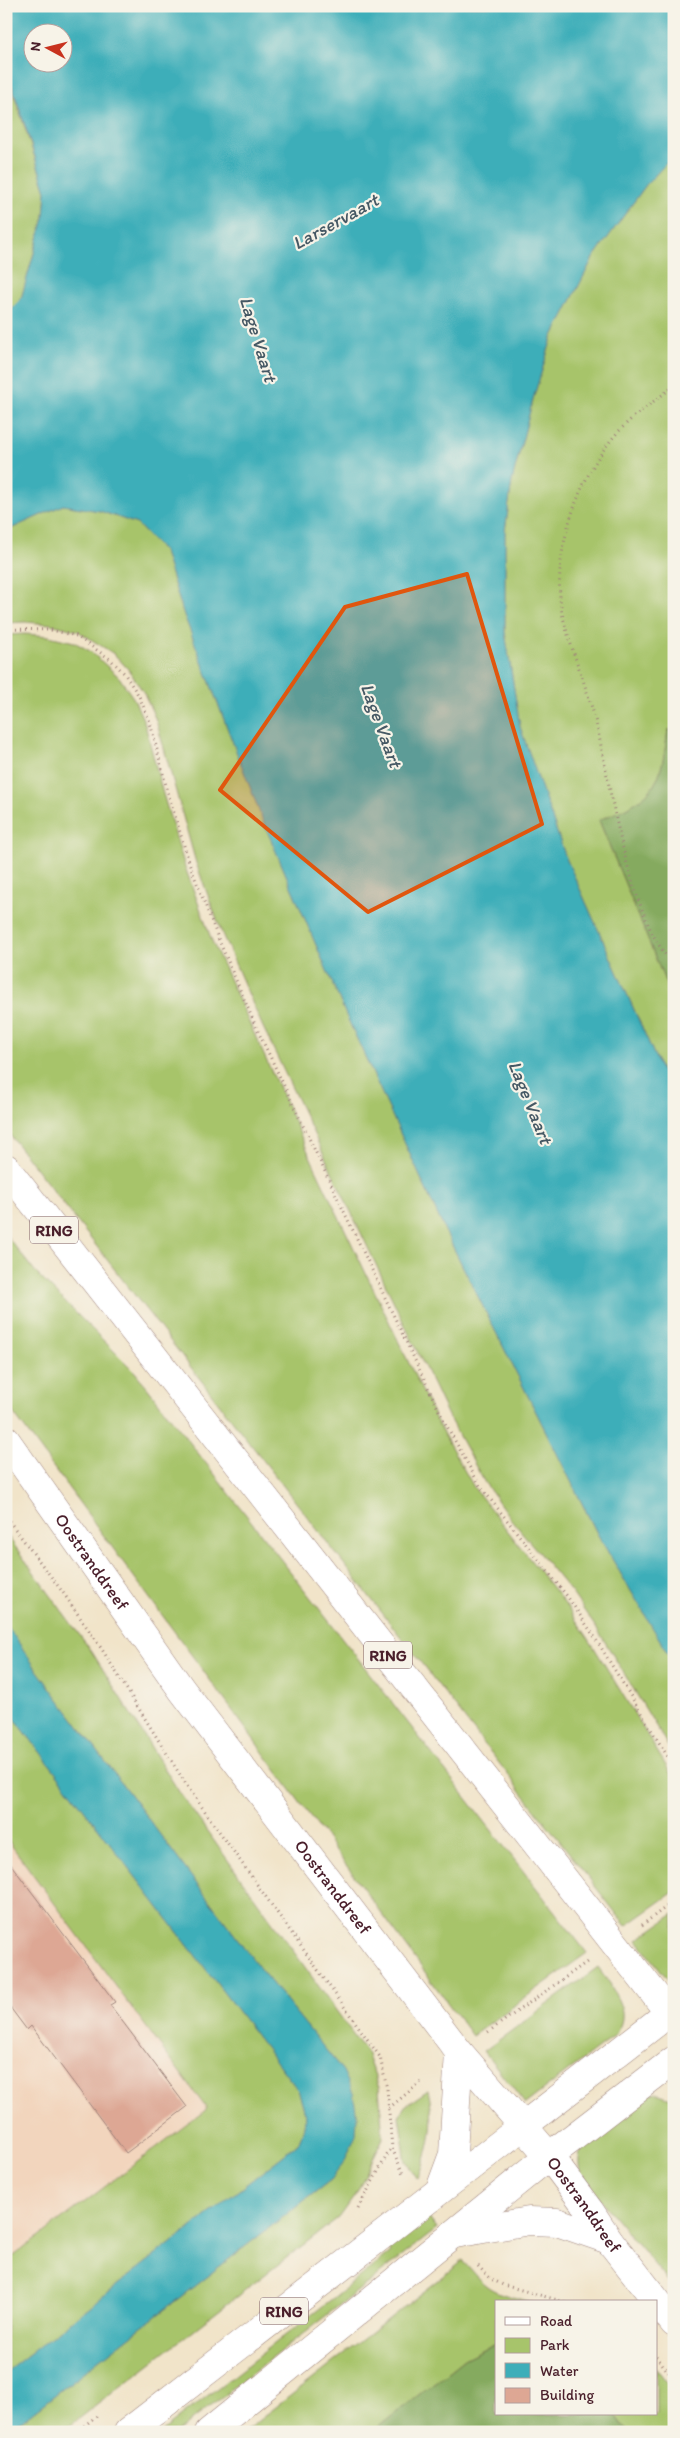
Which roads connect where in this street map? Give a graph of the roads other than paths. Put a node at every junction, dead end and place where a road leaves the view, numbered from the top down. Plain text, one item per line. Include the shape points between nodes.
1 (6, 1168) edge
2 (6, 1440) edge
3 (671, 2016) edge
4 (459, 2052) junction
5 (674, 2060) edge
6 (524, 2125) junction
7 (549, 2156) junction
8 (432, 2196) junction
9 (454, 2235) junction
10 (608, 2240) junction
11 (656, 2300) edge
12 (658, 2303) edge
13 (674, 2323) edge
14 (128, 2432) edge
15 (209, 2432) edge

1 - 3 main road, RING
2 - 4 main road, Oostranddreef via 182,1690
3 - 6 main road, RING
4 - 6 main road, Oostranddreef
4 - 8 main road via 453,2154
5 - 7 main road, RING
6 - 7 main road, Oostranddreef
6 - 8 main road, RING
7 - 9 main road, RING
7 - 10 main road, Oostranddreef via 590,2210
8 - 14 main road, RING
9 - 10 main road, RING via 529,2221 557,2222
9 - 15 main road, RING
10 - 11 main road, Oostranddreef
12 - 13 main road, Oostranddreef

